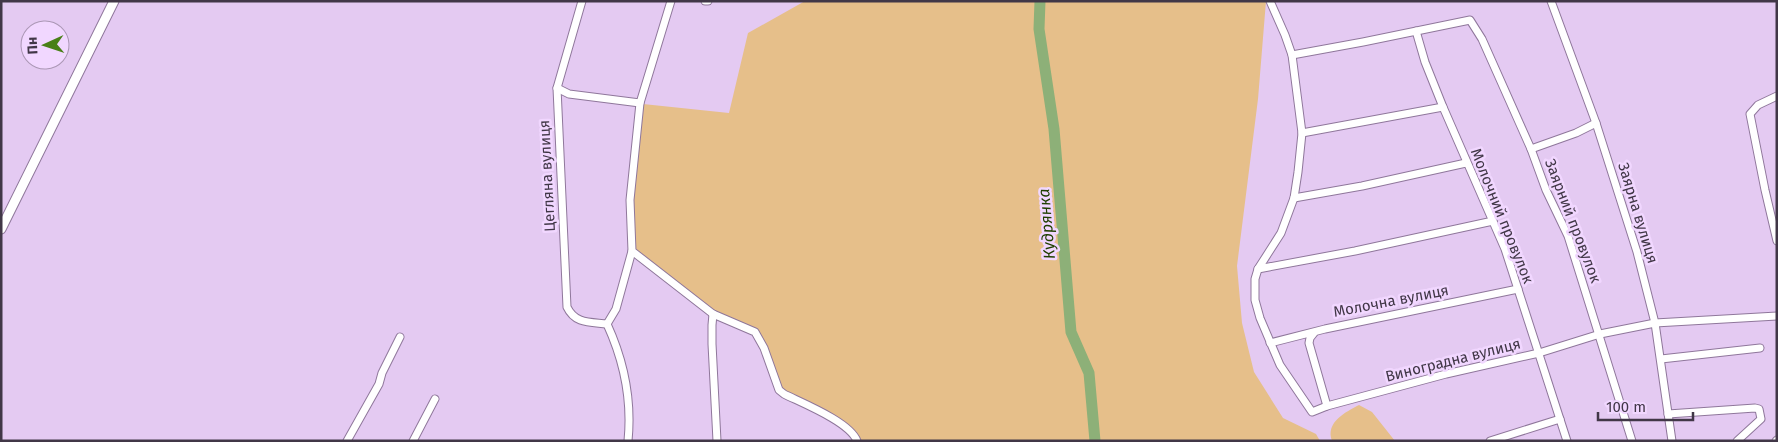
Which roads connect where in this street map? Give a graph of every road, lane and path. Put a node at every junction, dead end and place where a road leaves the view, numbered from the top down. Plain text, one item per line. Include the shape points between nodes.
1 (114, 1) edge
2 (582, 1) edge
3 (671, 1) edge
4 (1270, 1) edge
5 (1551, 1) edge
6 (1416, 31) junction
7 (1292, 55) junction
8 (558, 88) junction
9 (1777, 96) edge
10 (640, 103) junction
11 (1443, 107) junction
12 (1596, 123) junction
13 (1302, 133) junction
14 (1531, 148) junction
15 (1466, 163) junction
16 (1294, 198) junction
17 (1493, 221) junction
18 (1, 229) edge
19 (1777, 241) edge
20 (632, 251) junction
21 (1258, 269) junction
22 (1518, 289) junction
23 (713, 314) junction
24 (1777, 316) edge
25 (1655, 323) junction
26 (607, 324) junction
27 (1314, 332) junction
28 (1600, 334) junction
29 (400, 337) dead end
30 (1270, 343) junction
31 (1760, 348) dead end
32 (1539, 353) junction
33 (1661, 359) junction
34 (435, 399) dead end
35 (1328, 406) junction
36 (1668, 414) junction
37 (1560, 419) junction
38 (348, 441) edge
39 (413, 441) edge
40 (628, 441) edge
41 (717, 441) edge
42 (857, 441) edge
43 (1490, 441) edge
44 (1567, 441) edge
45 (1632, 441) edge
46 (1672, 441) edge
47 (1737, 441) edge

1 - 18 street
2 - 8 street, Цегляна вулиця
3 - 10 street
4 - 7 street
5 - 12 street, Заярна вулиця
6 - 7 street
6 - 11 street, Молочний провулок
6 - 14 street, Заярний провулок via 1470,20
7 - 13 street
8 - 10 street via 569,94
8 - 26 street, Цегляна вулиця via 567,307 571,316 579,320
9 - 19 street via 1758,105 1750,114
10 - 20 street via 630,200
11 - 13 street
11 - 15 street, Молочний провулок
12 - 14 street
12 - 25 street, Заярна вулиця via 1637,252
13 - 16 street
14 - 28 street, Заярний провулок via 1568,236
15 - 16 street
15 - 17 street, Молочний провулок
16 - 21 street via 1281,233
17 - 21 street
17 - 22 street, Молочний провулок
20 - 23 street
20 - 26 street via 616,309
21 - 30 street via 1255,300
22 - 27 street, Молочна вулиця
22 - 32 street, Молочний провулок
23 - 41 street
23 - 42 street via 755,332 779,390 840,422
24 - 25 street, Виноградна вулиця
25 - 28 street, Виноградна вулиця
25 - 33 street, Заярна вулиця
26 - 40 street via 626,379 630,422
27 - 30 street, Молочна вулиця
27 - 35 street via 1309,343
28 - 32 street, Виноградна вулиця
28 - 45 street, Заярний провулок
29 - 38 street via 380,384
30 - 35 street, Виноградна вулиця via 1288,378 1312,412
31 - 33 street
32 - 35 street, Виноградна вулиця
32 - 37 street, Молочний провулок
33 - 36 street, Заярна вулиця
34 - 39 street
36 - 46 street, Заярна вулиця
36 - 47 street via 1759,409 1761,419
37 - 43 street
37 - 44 street, Молочний провулок

